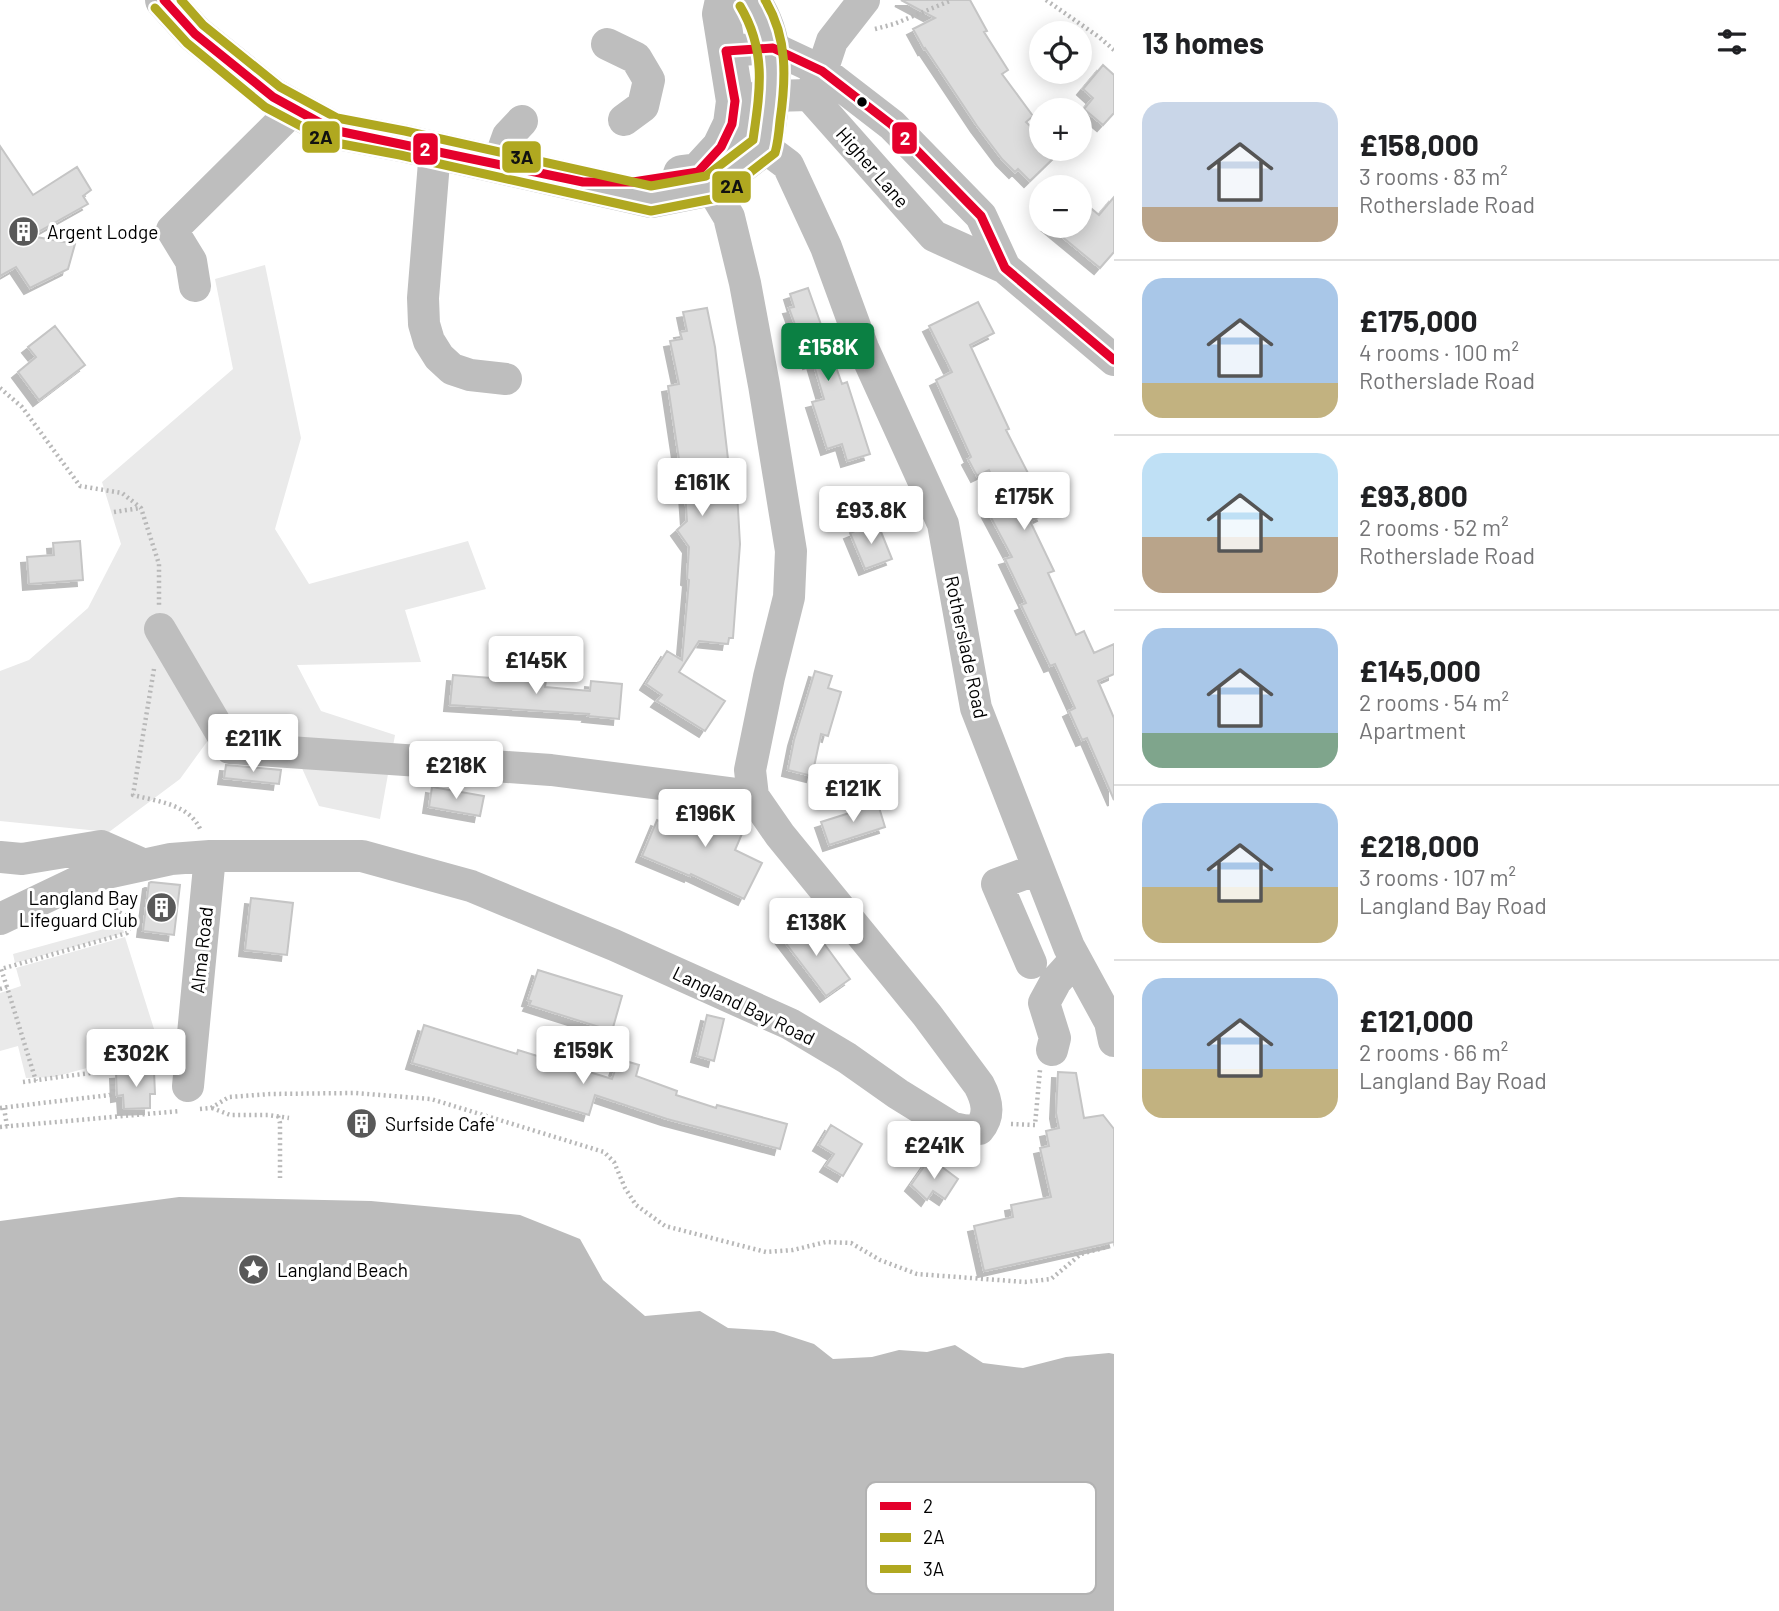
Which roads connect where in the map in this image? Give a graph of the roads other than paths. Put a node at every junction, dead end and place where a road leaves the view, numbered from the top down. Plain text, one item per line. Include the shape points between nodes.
1 (164, 0) edge
2 (724, 0) edge
3 (751, 0) edge
4 (864, 0) edge
5 (607, 44) dead end
6 (773, 48) junction
7 (726, 51) junction
8 (816, 83) junction
9 (753, 98) junction
10 (294, 109) junction
11 (624, 120) dead end
12 (522, 121) dead end
13 (764, 147) junction
14 (435, 150) junction
15 (498, 164) junction
16 (710, 169) junction
17 (1005, 268) junction
18 (195, 286) dead end
19 (1114, 360) edge
20 (506, 379) dead end
21 (158, 634) road end
22 (753, 796) junction
23 (210, 856) junction
24 (0, 857) edge
25 (142, 864) junction
26 (1038, 869) junction
27 (0, 919) edge
28 (1075, 960) junction
29 (1031, 963) dead end
30 (1114, 1040) edge
31 (1046, 1055) road end
32 (189, 1076) road end

1 - 10 main road via 195,34
2 - 7 main road via 721,14
3 - 6 main road
4 - 8 street via 832,41
5 - 11 street via 636,58 649,80 643,106
6 - 7 street, Higher Lane
6 - 8 street, Higher Lane
6 - 9 main road
7 - 9 main road
8 - 9 street
8 - 17 street, Higher Lane via 934,236
8 - 17 street, Higher Lane via 892,125 981,216
9 - 13 main road
9 - 16 main road via 732,124
10 - 14 main road via 333,130
10 - 18 street via 172,230 191,261
12 - 15 street via 508,136
13 - 16 main road
13 - 26 street, Rotherslade Road via 788,165 826,247 863,348 943,524 976,708
14 - 15 main road
14 - 20 street via 422,298 429,341 452,369
15 - 16 main road via 583,182 633,182
16 - 22 street via 729,217 745,283 791,551 789,597 750,770
17 - 19 street, Higher Lane
21 - 22 street via 230,748 551,770
22 - 23 street, Langland Bay Road via 979,1085 988,1111 979,1129 953,1128 789,1024 614,944 471,886 362,856
23 - 25 street, Langland Bay Road
23 - 32 street, Alma Road
24 - 25 street via 22,859 101,846
25 - 27 street, Langland Bay Road via 88,877
26 - 28 street, Rotherslade Road
26 - 29 street via 997,884
28 - 30 street, Rotherslade Road via 1110,1022
28 - 31 street via 1044,1003 1055,1038

